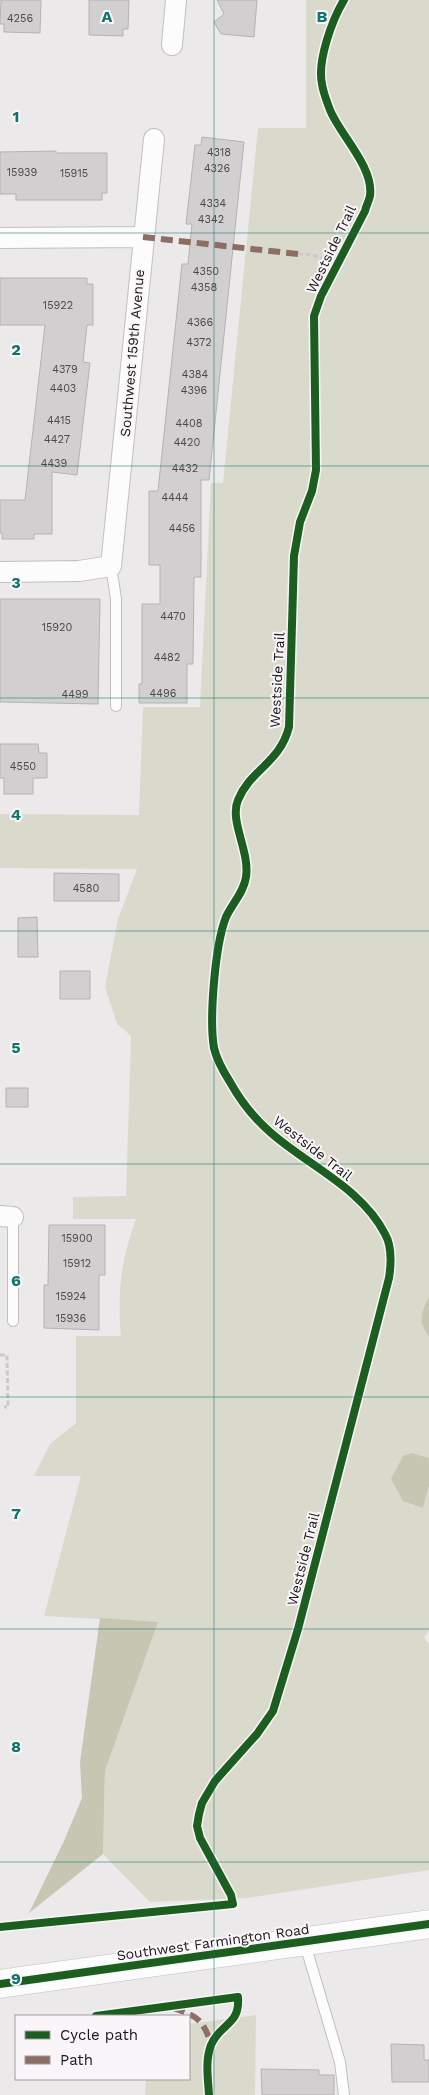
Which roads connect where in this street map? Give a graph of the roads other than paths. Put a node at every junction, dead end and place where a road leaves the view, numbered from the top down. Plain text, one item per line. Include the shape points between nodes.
1 (176, 0) edge
2 (172, 45) dead end
3 (154, 139) dead end
4 (143, 237) junction
5 (0, 238) edge
6 (111, 566) junction
7 (0, 572) edge
8 (116, 706) dead end
9 (7, 1217) edge
10 (14, 1322) dead end
11 (429, 1924) edge
12 (304, 1942) junction
13 (0, 1984) edge
14 (344, 2095) edge

1 - 2 street
3 - 4 street, Southwest 159th Avenue
4 - 5 street
4 - 6 street, Southwest 159th Avenue
6 - 7 street via 79,572
6 - 8 lane via 116,599
9 - 10 lane
11 - 12 main road, Southwest Farmington Road
12 - 13 main road, Southwest Farmington Road
12 - 14 lane via 340,2062

